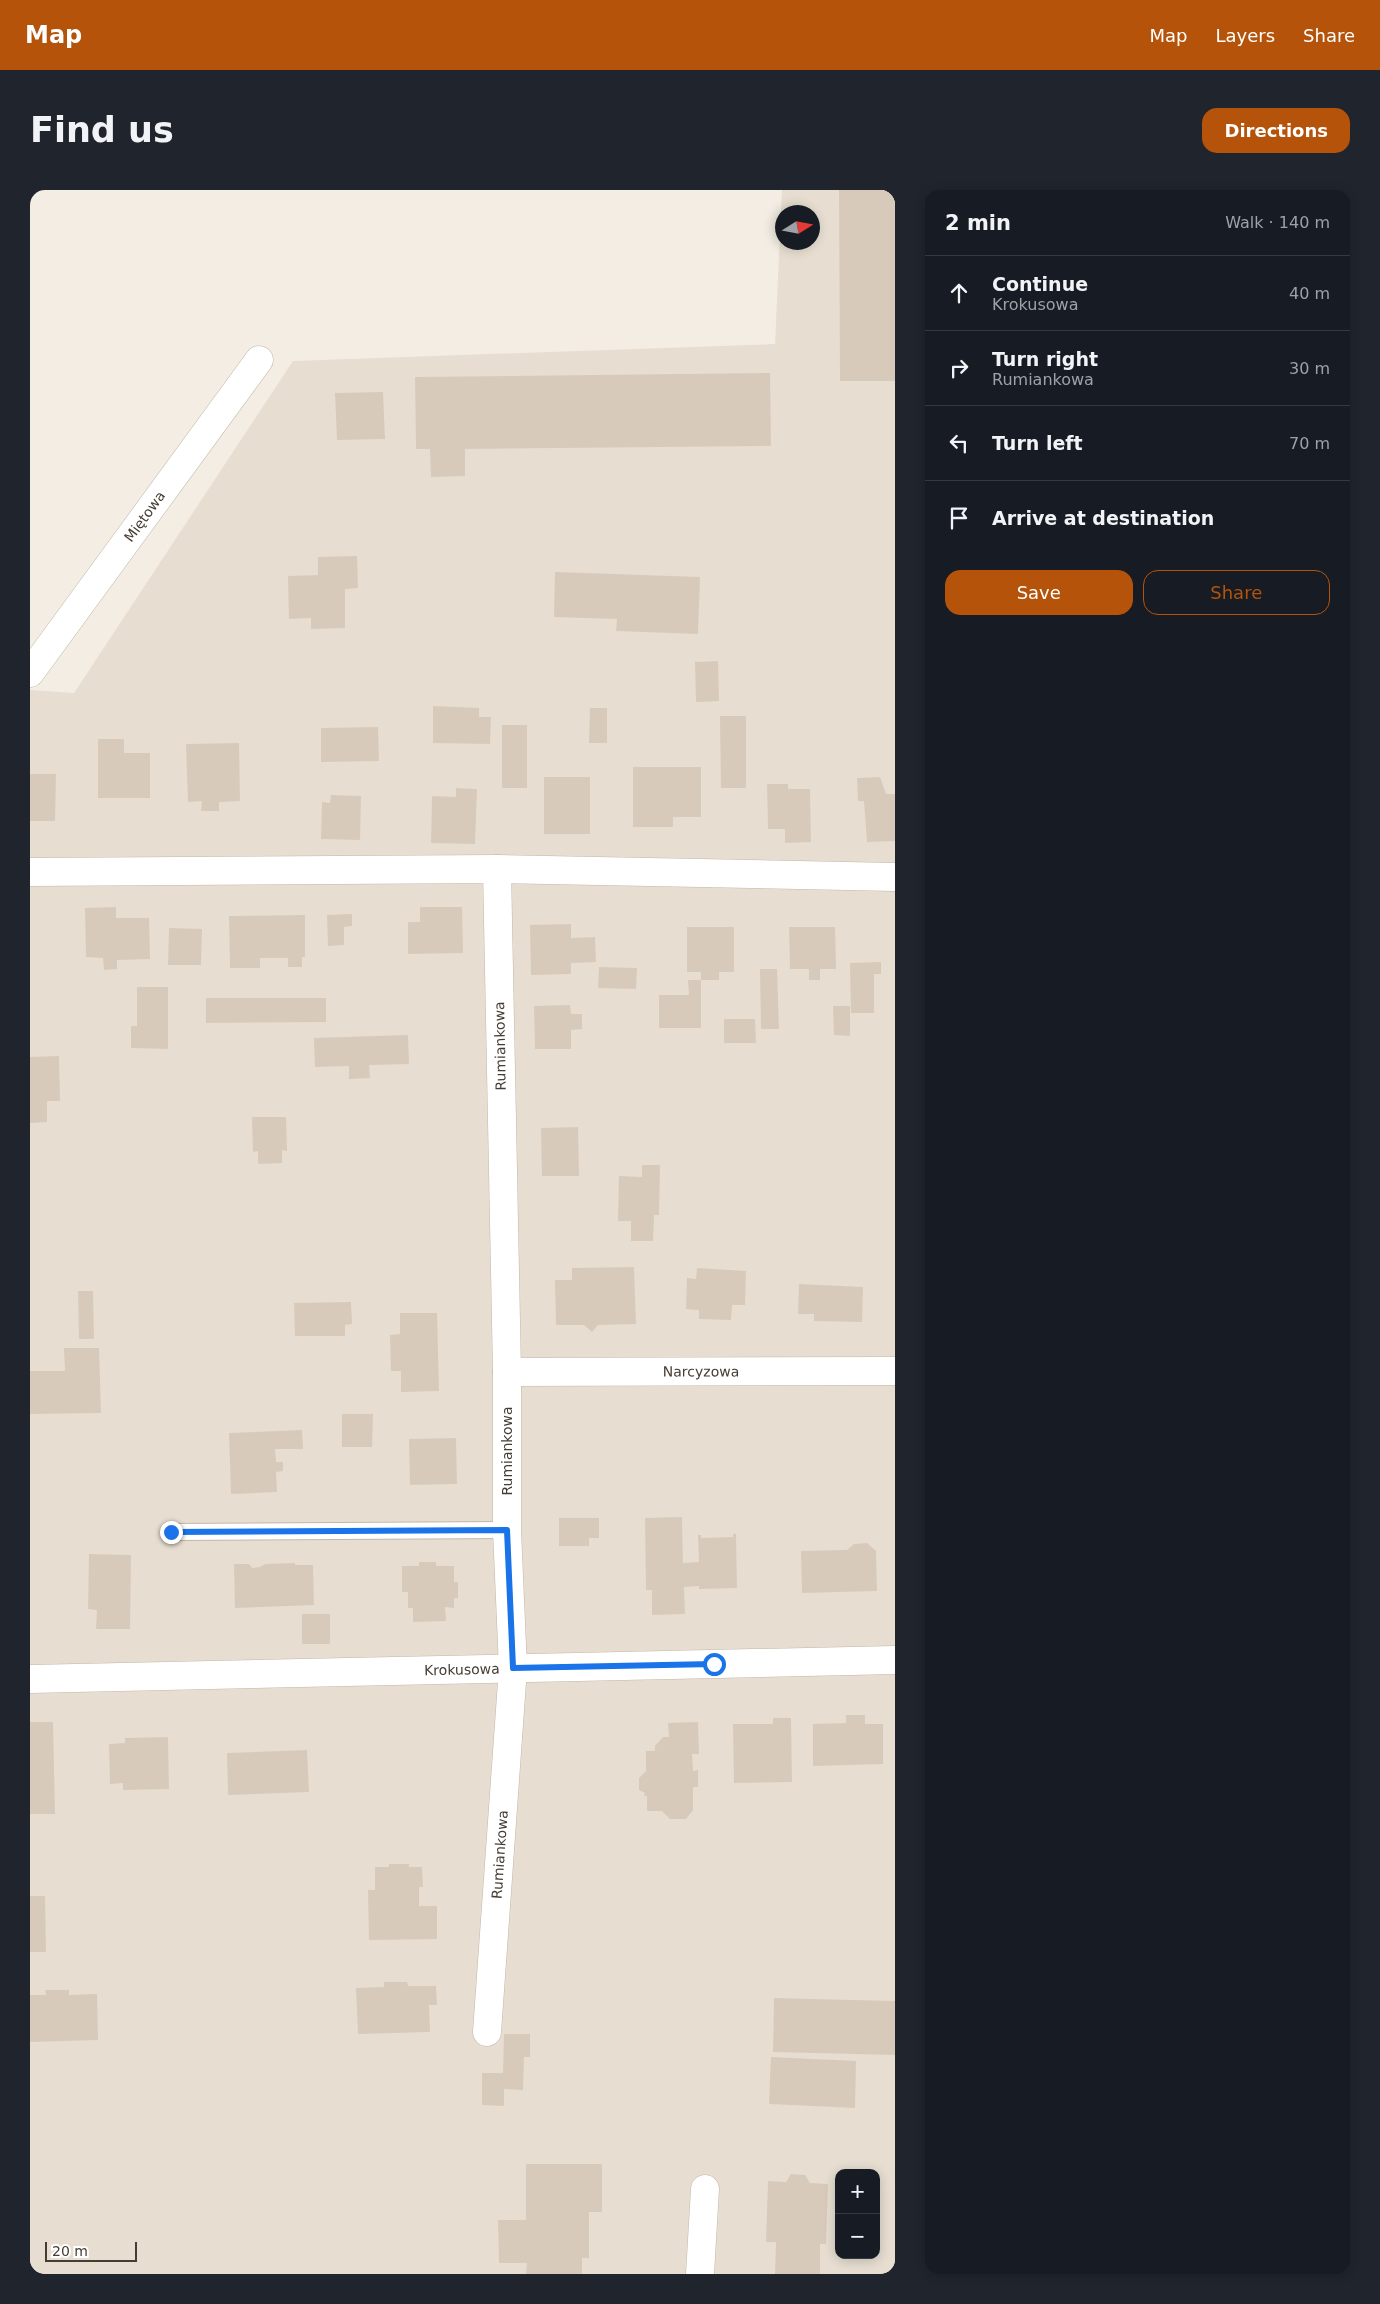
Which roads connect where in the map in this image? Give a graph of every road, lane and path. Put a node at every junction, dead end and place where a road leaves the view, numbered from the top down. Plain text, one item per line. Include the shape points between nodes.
1 (259, 360) dead end
2 (30, 673) edge
3 (497, 869) junction
4 (30, 872) edge
5 (895, 877) edge
6 (895, 1371) edge
7 (507, 1372) junction
8 (507, 1530) junction
9 (171, 1532) dead end
10 (895, 1660) edge
11 (513, 1668) junction
12 (30, 1679) edge
13 (487, 2032) dead end
14 (705, 2189) dead end
15 (700, 2274) edge

1 - 2 street, Miętowa
3 - 4 street
3 - 5 street
3 - 7 street, Rumiankowa
6 - 7 street, Narcyzowa
7 - 8 street, Rumiankowa
8 - 9 lane
8 - 11 street, Rumiankowa
10 - 11 street, Krokusowa
11 - 12 street, Krokusowa
11 - 13 street, Rumiankowa
14 - 15 street

